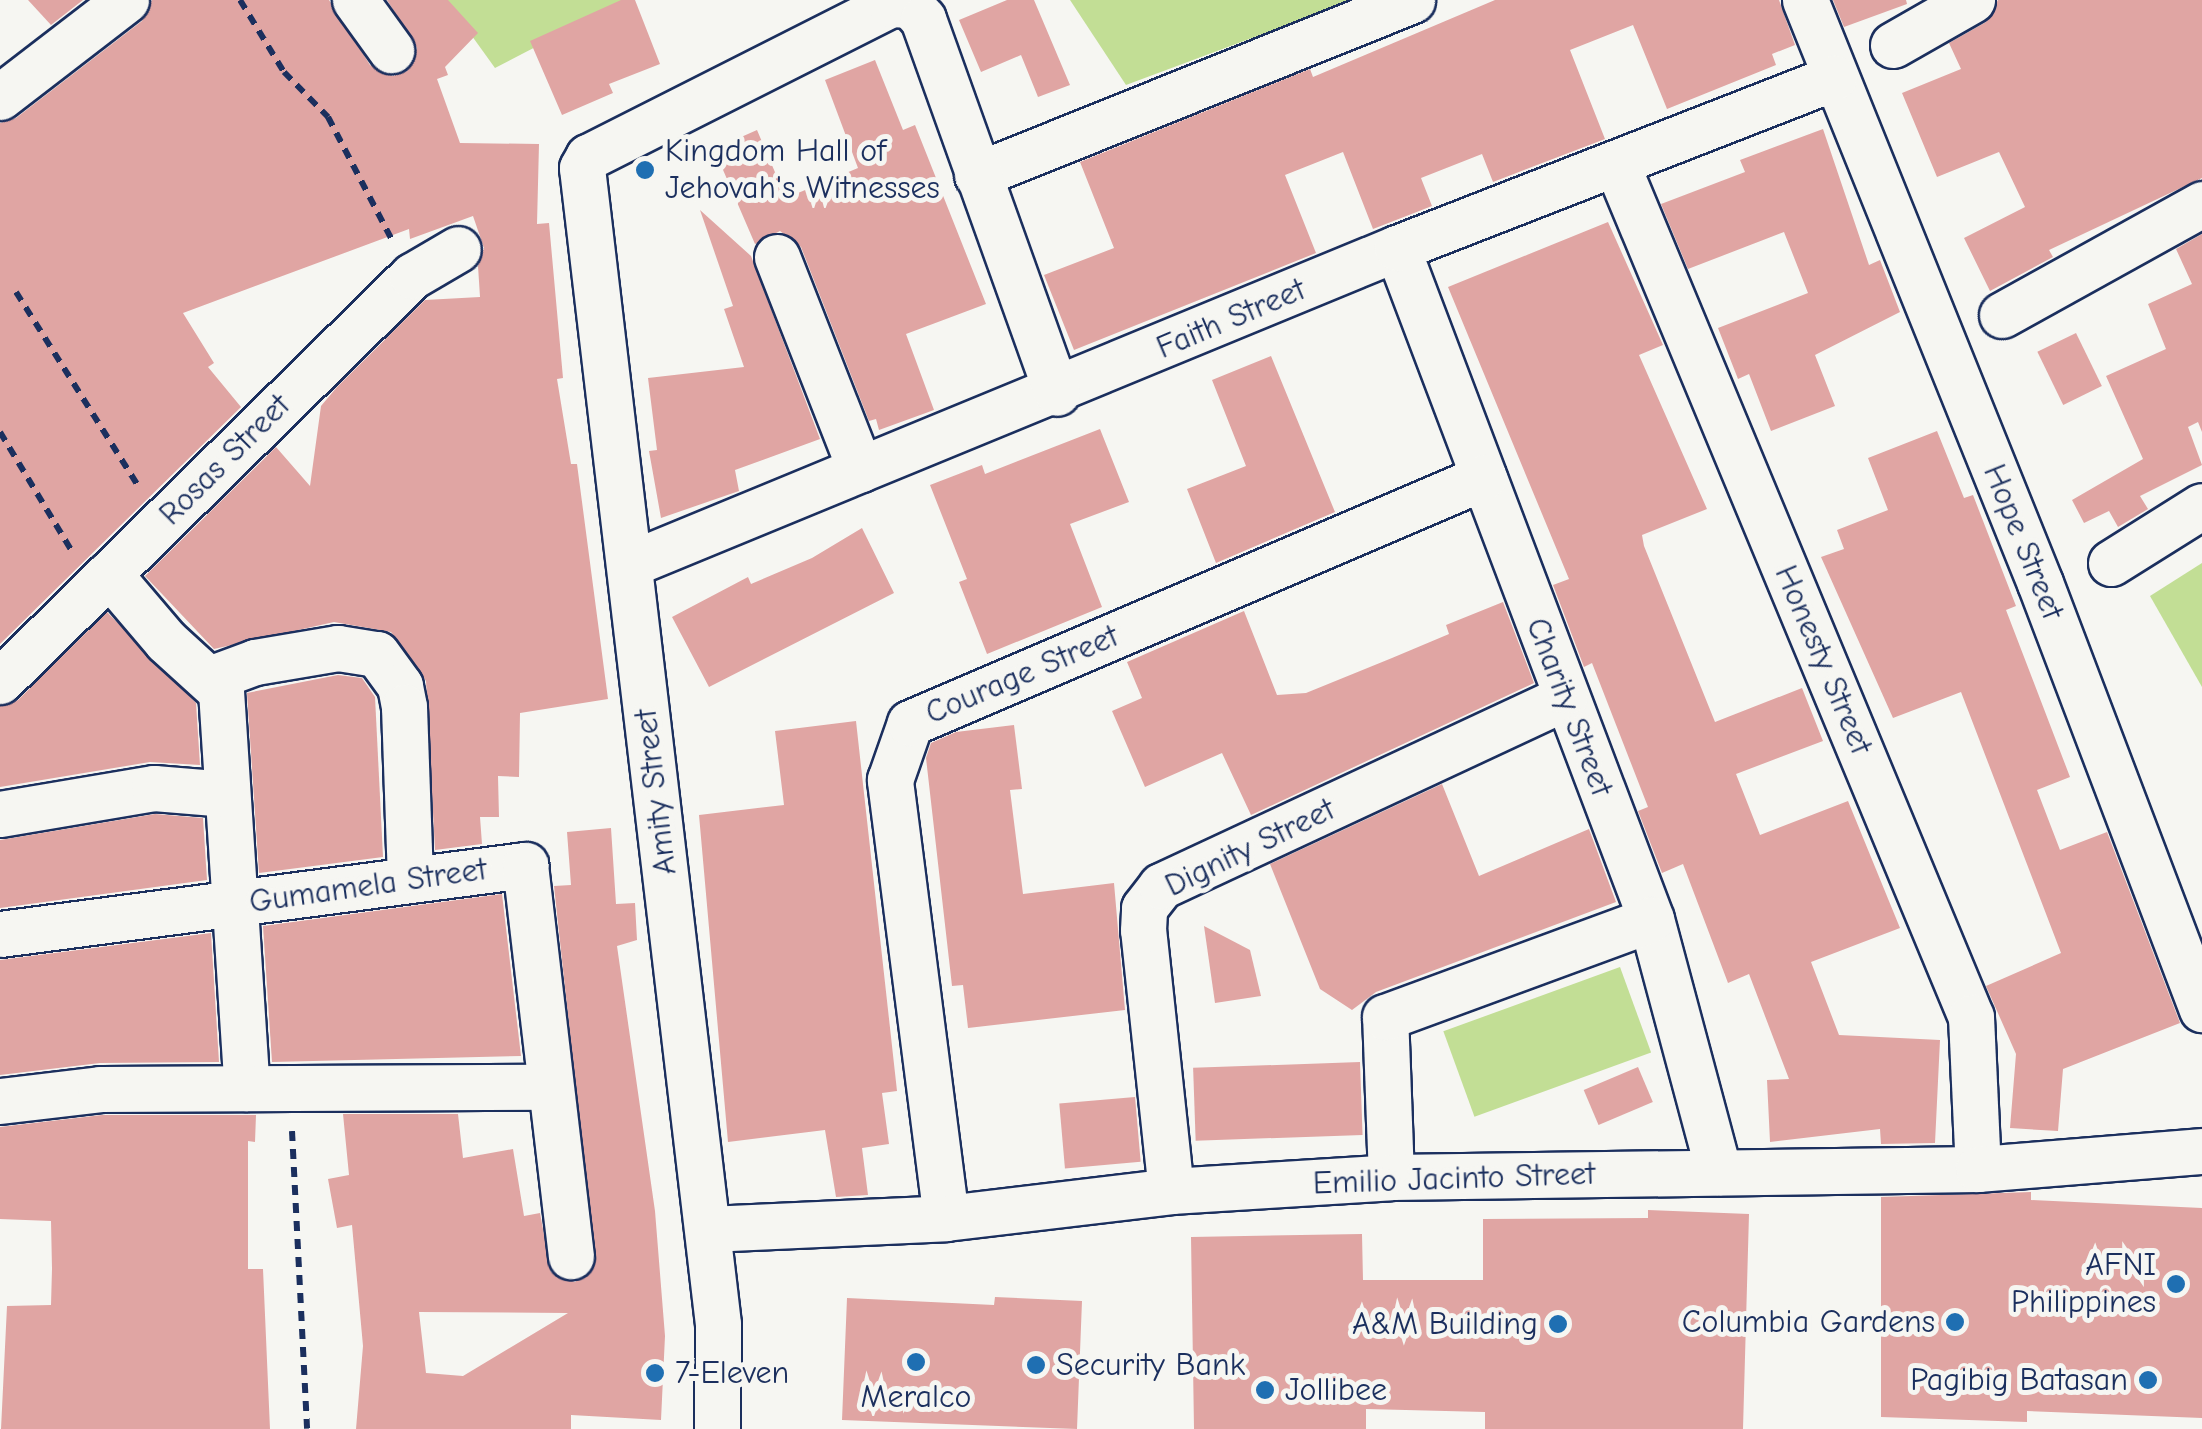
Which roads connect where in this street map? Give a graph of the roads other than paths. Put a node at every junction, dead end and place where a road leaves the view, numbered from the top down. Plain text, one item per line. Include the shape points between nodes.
1 (126, 0) edge
2 (355, 0) edge
3 (1412, 0) edge
4 (1805, 0) edge
5 (1972, 0) edge
6 (1893, 46) dead end
7 (391, 50) dead end
8 (1834, 78) junction
9 (0, 97) edge
10 (1616, 163) junction
11 (977, 175) junction
12 (2202, 204) edge
13 (458, 248) dead end
14 (1396, 248) junction
15 (777, 257) dead end
16 (2002, 315) dead end
17 (1056, 394) junction
18 (860, 469) junction
19 (1484, 476) junction
20 (2202, 506) edge
21 (2110, 563) dead end
22 (630, 564) junction
23 (101, 581) junction
24 (209, 679) junction
25 (0, 681) edge
26 (1564, 698) junction
27 (227, 794) junction
28 (0, 814) edge
29 (410, 880) junction
30 (230, 904) junction
31 (1651, 918) junction
32 (0, 934) edge
33 (2202, 1009) edge
34 (549, 1087) junction
35 (268, 1088) junction
36 (0, 1101) edge
37 (2202, 1152) edge
38 (1978, 1169) junction
39 (1719, 1172) junction
40 (1391, 1177) junction
41 (1171, 1191) junction
42 (946, 1218) junction
43 (708, 1229) junction
44 (571, 1256) dead end
45 (717, 1429) edge

1 - 9 street
2 - 7 street
3 - 11 street
4 - 8 street, Hope Street
5 - 6 street
8 - 10 street, Faith Street
8 - 33 street, Hope Street via 2040,582
10 - 14 street, Faith Street
10 - 38 street, Honesty Street via 1971,1016
11 - 17 street
11 - 22 street, Amity Street via 923,20 910,5 891,4 588,157 580,180
12 - 16 street
13 - 23 street, Rosas Street via 412,276
14 - 17 street, Faith Street
14 - 19 street, Charity Street
15 - 18 street
17 - 18 street, Faith Street
18 - 22 street, Faith Street
19 - 26 street, Charity Street
19 - 42 street, Courage Street via 910,723 890,780
20 - 21 street
22 - 43 street, Amity Street
23 - 24 street
23 - 25 street, Rosas Street
24 - 27 street via 223,701
24 - 29 street via 255,662 338,648 376,654 400,686 404,707
26 - 31 street, Charity Street
26 - 41 street, Dignity Street via 1161,886 1144,908 1143,930
27 - 28 street via 154,788
27 - 30 street
29 - 30 street, Gumamela Street
29 - 34 street, Gumamela Street via 525,865
30 - 32 street, Gumamela Street
30 - 35 street
31 - 39 street, Charity Street
31 - 40 street via 1385,1017
34 - 35 street
34 - 44 street, Gumamela Street
35 - 36 street via 100,1090
37 - 38 street, Emilio Jacinto Street
38 - 39 street, Emilio Jacinto Street
39 - 40 street, Emilio Jacinto Street
40 - 41 street, Emilio Jacinto Street
41 - 42 street, Emilio Jacinto Street
42 - 43 street, Emilio Jacinto Street
43 - 45 street, Amity Street via 718,1324

